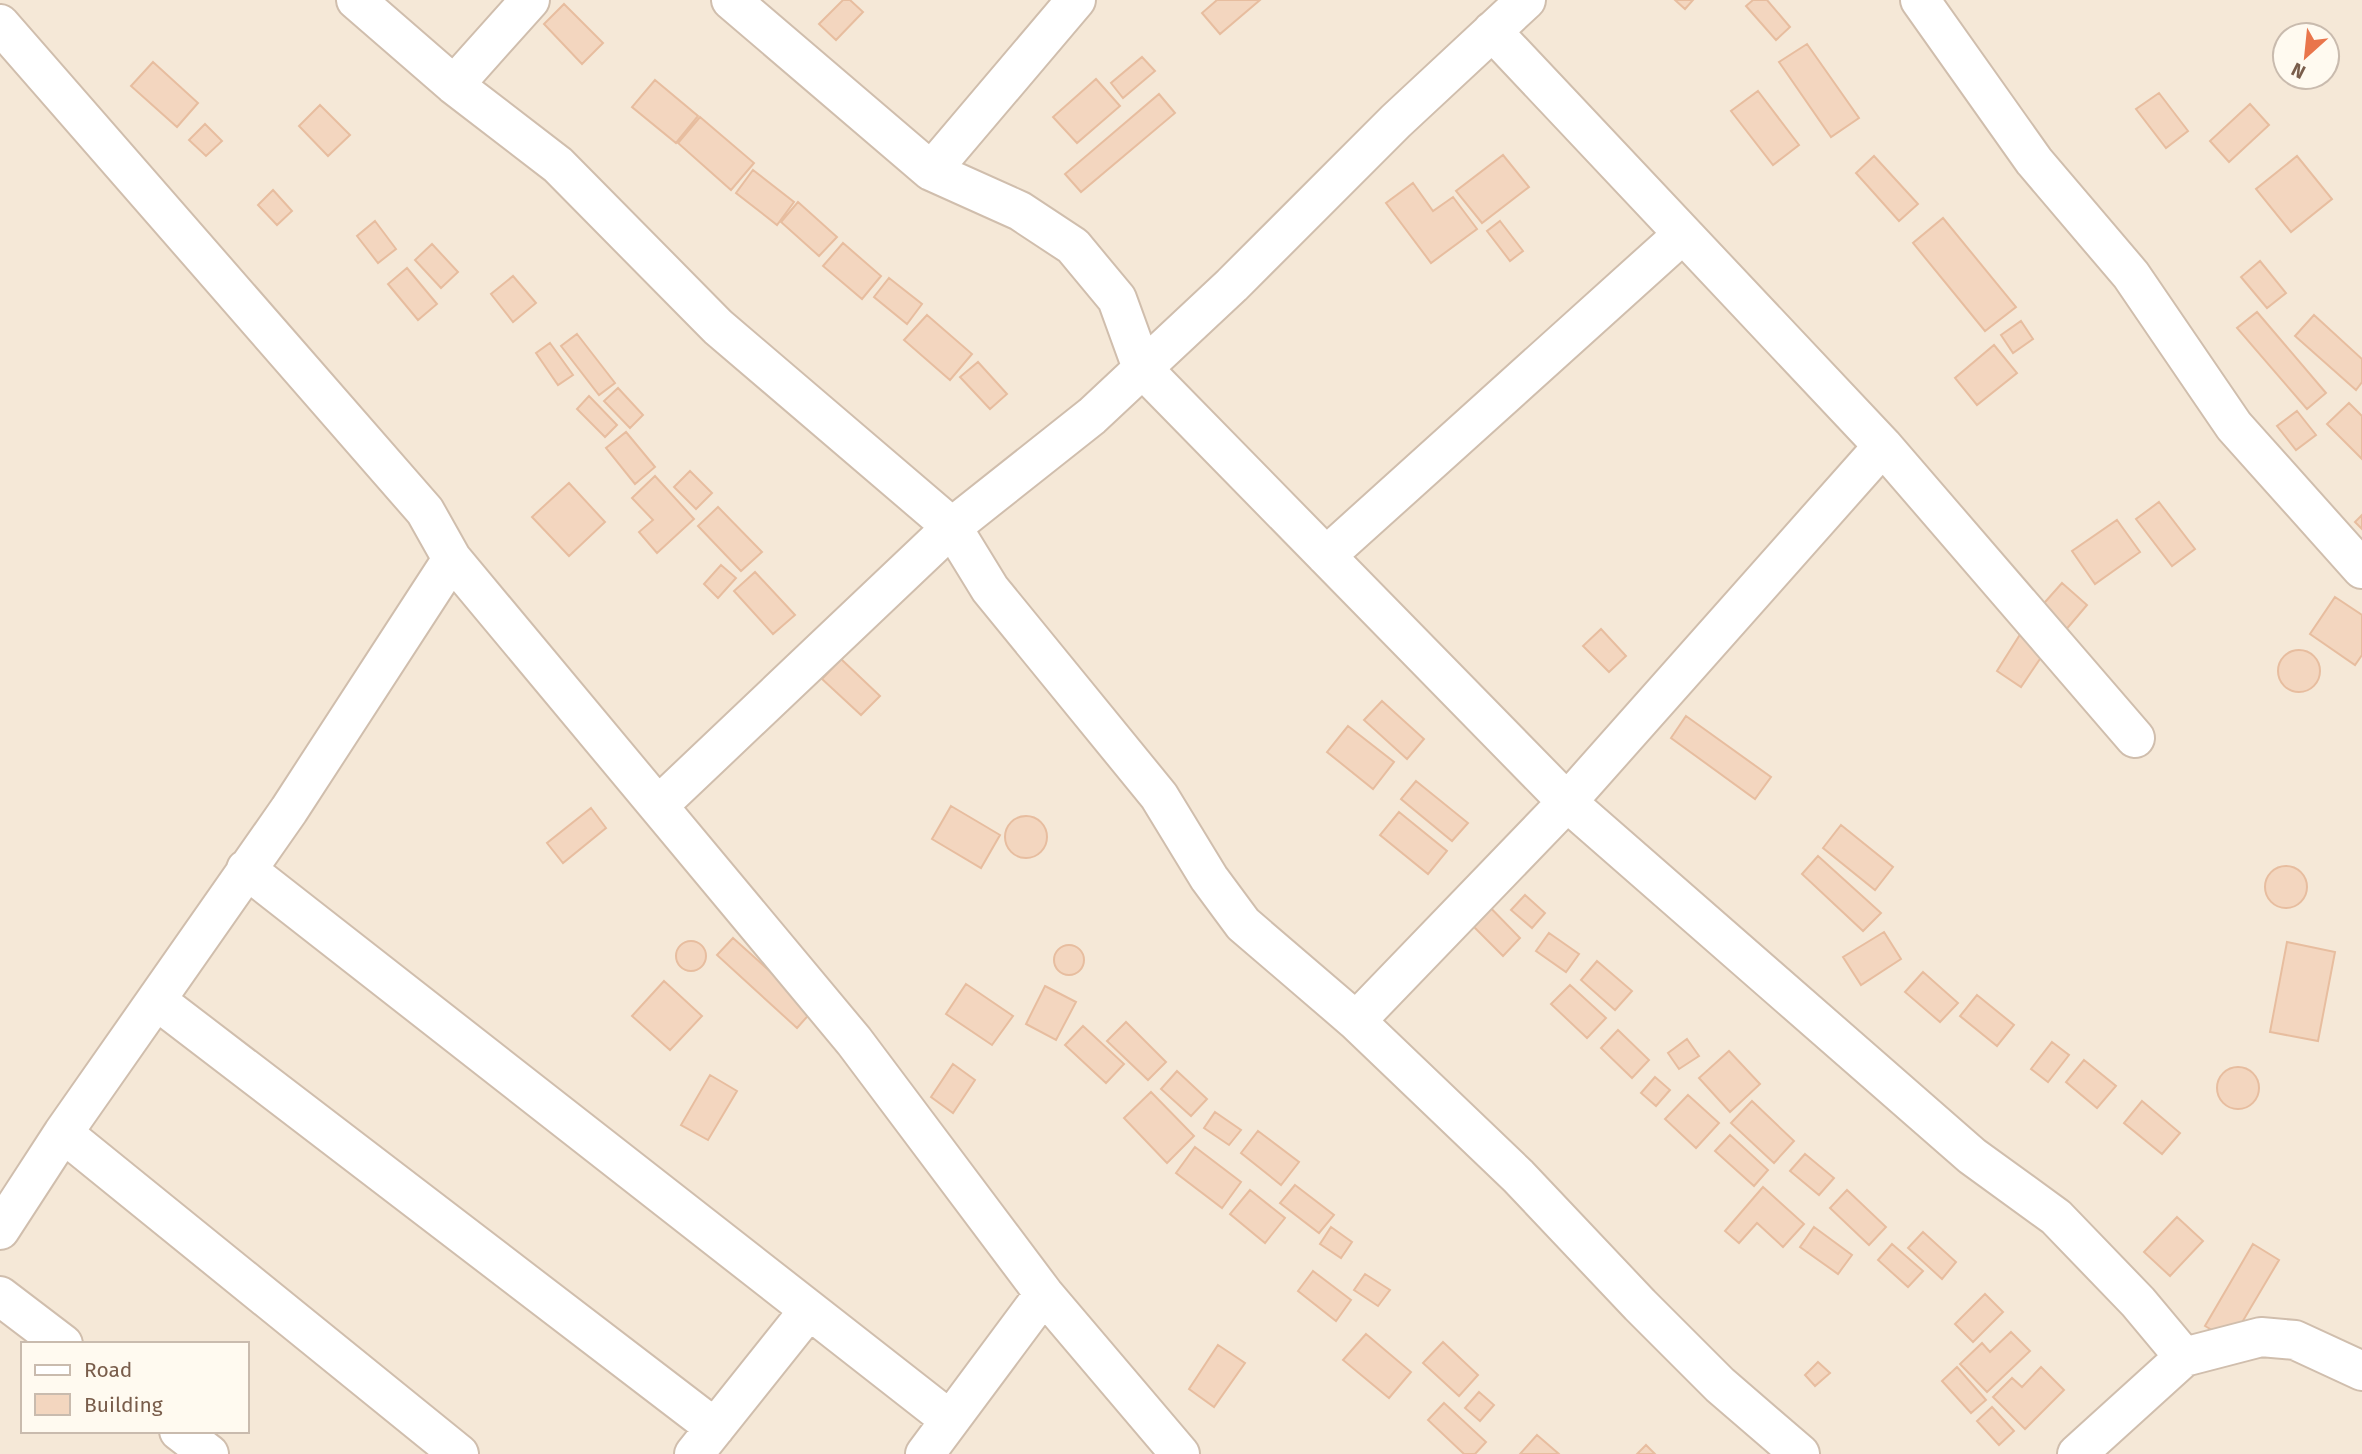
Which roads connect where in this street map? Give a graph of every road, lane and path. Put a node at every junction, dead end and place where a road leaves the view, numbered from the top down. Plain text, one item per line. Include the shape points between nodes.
1 (16, 0) edge
2 (356, 0) edge
3 (530, 0) edge
4 (731, 0) edge
5 (1076, 0) edge
6 (1525, 0) edge
7 (1920, 0) edge
8 (0, 16) edge
9 (0, 24) edge
10 (1492, 31) junction
11 (454, 85) junction
12 (931, 171) junction
13 (1683, 234) junction
14 (1142, 368) junction
15 (1883, 446) junction
16 (952, 527) junction
17 (1326, 556) junction
18 (452, 559) junction
19 (2362, 569) edge
20 (2135, 738) dead end
21 (1567, 802) junction
22 (658, 806) junction
23 (246, 869) junction
24 (156, 1000) junction
25 (1356, 1021) junction
26 (64, 1133) junction
27 (0, 1230) edge
28 (1044, 1294) junction
29 (0, 1296) edge
30 (809, 1310) junction
31 (60, 1342) edge
32 (2184, 1357) junction
33 (2362, 1371) edge
34 (950, 1420) junction
35 (182, 1433) edge
36 (705, 1441) edge
37 (209, 1454) edge
38 (459, 1454) edge
39 (925, 1454) edge
40 (1180, 1454) edge
41 (1800, 1454) edge
42 (2077, 1454) edge

1 - 8 street
2 - 11 street
3 - 11 street
4 - 12 street
5 - 12 street
6 - 10 street
7 - 19 street via 2034,162 2131,275 2234,426
9 - 18 street via 425,511
10 - 13 street
10 - 14 street
11 - 16 street via 558,165 718,327
12 - 14 street via 1020,211 1073,246 1117,299
13 - 15 street
13 - 17 street
14 - 16 street via 1092,416
14 - 17 street
15 - 20 street
15 - 21 street
16 - 22 street
16 - 25 street via 990,589 1159,796 1243,924
17 - 21 street
18 - 22 street
18 - 23 street
21 - 25 street
21 - 32 street via 1972,1156 2056,1217
22 - 28 street via 854,1041
23 - 24 street
23 - 30 street
24 - 26 street
24 - 36 street
25 - 41 street via 1518,1176 1720,1385
26 - 27 street
26 - 38 street
28 - 34 street
28 - 40 street
29 - 31 street
30 - 34 street
30 - 36 street
32 - 33 street via 2261,1337 2295,1340
32 - 42 street
34 - 39 street
35 - 37 street

